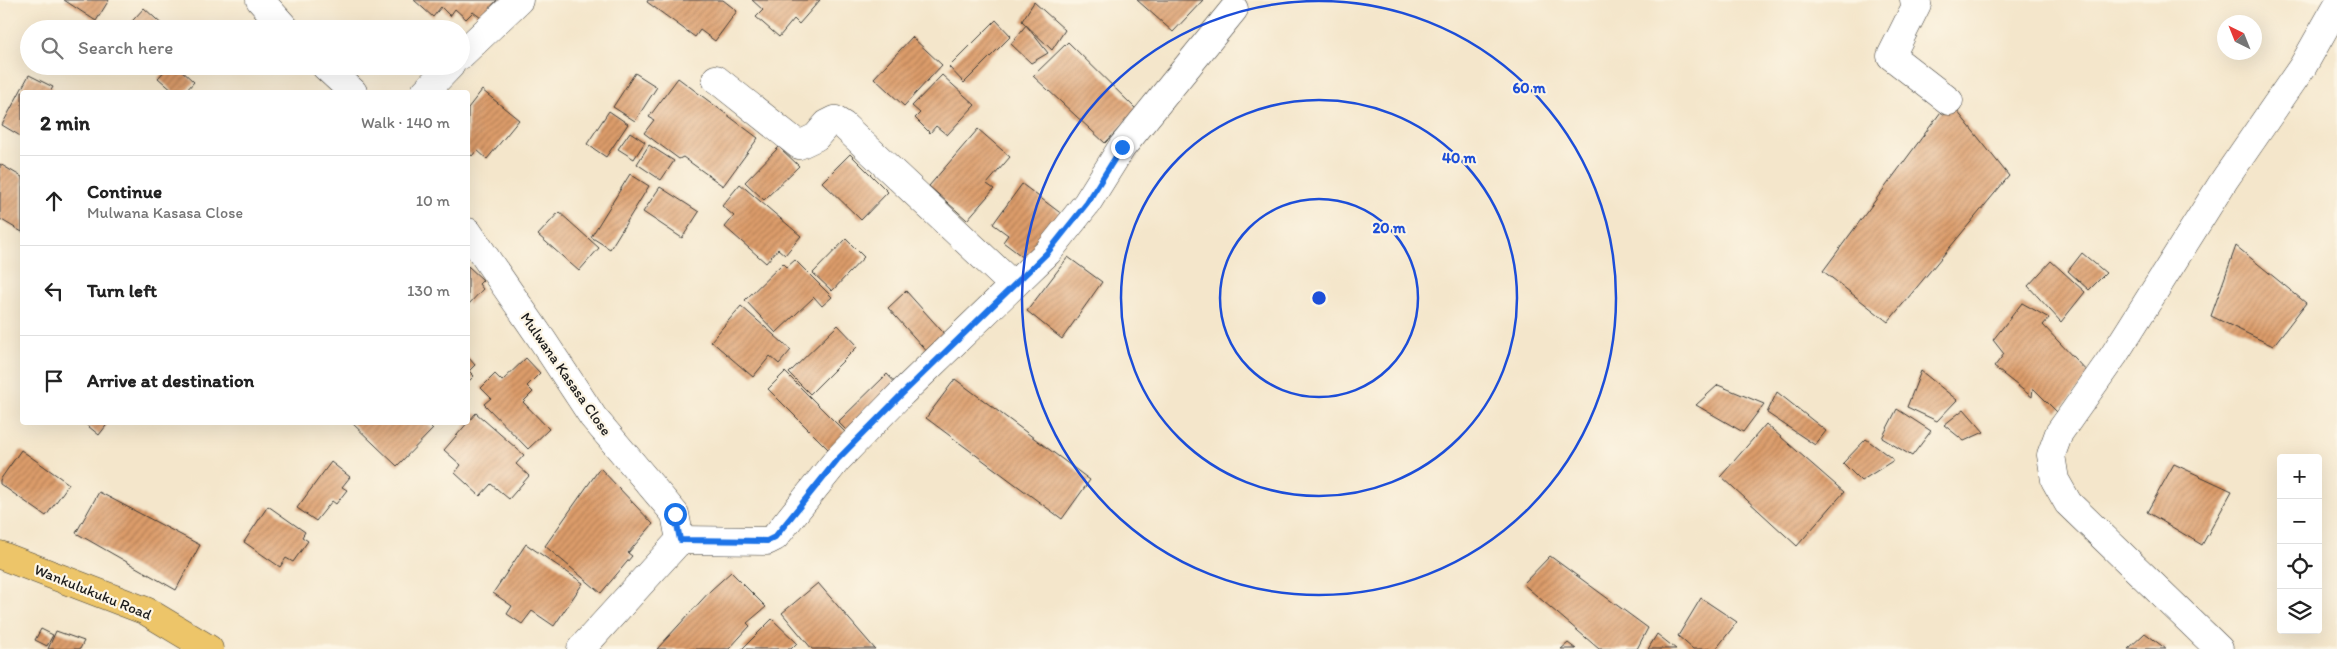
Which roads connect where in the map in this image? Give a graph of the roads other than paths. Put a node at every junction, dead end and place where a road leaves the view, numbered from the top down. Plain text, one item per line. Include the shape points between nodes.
1 (260, 0) edge
2 (519, 0) edge
3 (1914, 0) edge
4 (2337, 6) edge
5 (1234, 9) dead end
6 (278, 20) edge
7 (470, 46) edge
8 (335, 75) edge
9 (441, 75) edge
10 (716, 79) dead end
11 (351, 90) edge
12 (427, 90) edge
13 (1949, 101) dead end
14 (470, 235) edge
15 (1013, 285) junction
16 (680, 540) junction
17 (0, 555) edge
18 (209, 649) edge
19 (581, 649) edge
20 (2219, 649) edge

1 - 6 street
2 - 7 street
3 - 13 street via 1917,4 1891,56
4 - 20 street via 2303,66 2225,179 2114,355 2059,433 2051,455 2054,480 2068,503
5 - 15 street via 1122,147 1064,234
8 - 11 street
9 - 12 street
10 - 15 street via 799,145 816,138 827,124 835,120 843,125
14 - 16 street, Mulwana Kasasa Close via 593,418 675,514
15 - 16 street via 837,460 775,537 767,541
16 - 19 street
17 - 18 main road, Wankulukuku Road via 146,611

